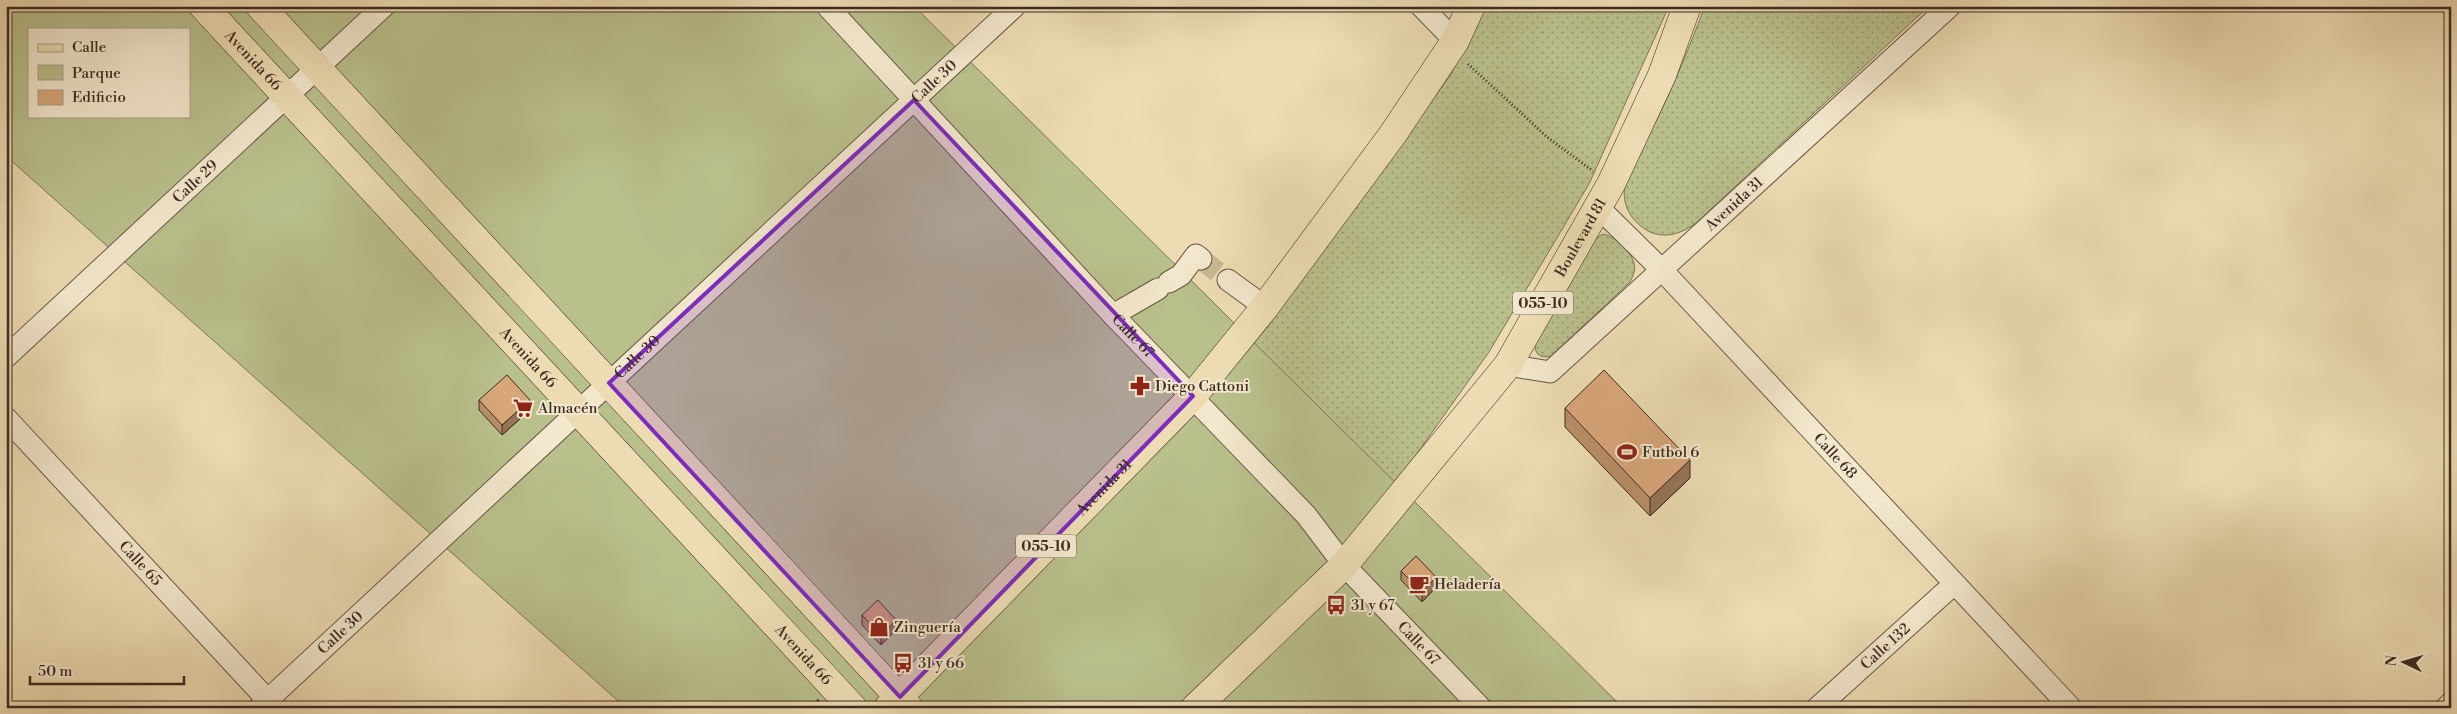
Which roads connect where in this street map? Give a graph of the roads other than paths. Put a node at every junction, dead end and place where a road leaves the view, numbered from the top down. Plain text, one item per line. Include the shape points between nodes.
1 (203, 6) edge
2 (260, 6) edge
3 (384, 6) edge
4 (827, 6) edge
5 (1015, 6) edge
6 (1420, 6) edge
7 (1471, 6) edge
8 (1687, 6) edge
9 (1950, 6) edge
10 (1453, 44) junction
11 (317, 68) junction
12 (286, 96) junction
13 (914, 100) junction
14 (1605, 196) junction
15 (1201, 259) dead end
16 (1661, 269) junction
17 (1228, 280) tunnel mouth
18 (1265, 307) junction
19 (1113, 315) junction
20 (6, 357) edge
21 (1508, 365) junction
22 (609, 383) junction
23 (1193, 396) junction
24 (578, 411) junction
25 (6, 418) edge
26 (1344, 565) junction
27 (1954, 584) junction
28 (899, 704) edge
29 (2451, 704) edge
30 (267, 705) edge
31 (853, 708) edge
32 (1195, 708) edge
33 (1481, 708) edge
34 (1816, 708) edge
35 (2071, 708) edge
36 (2446, 708) edge

1 - 12 main road, Avenida 66
2 - 11 main road
3 - 11 street, Calle 29
4 - 13 street, Calle 67
5 - 13 street, Calle 30
6 - 10 street
7 - 10 main road, 055-10
8 - 14 main road, Boulevard 81 / 055-10 via 1662,75
9 - 16 street, Avenida 31
10 - 18 main road, 055-10 via 1393,134
11 - 12 street, Calle 29
11 - 22 main road
12 - 20 street, Calle 29
12 - 24 main road, Avenida 66
13 - 19 street, Calle 67
13 - 22 street, Calle 30
14 - 16 street, Calle 68
14 - 21 main road, Boulevard 81 / 055-10
15 - 19 street via 1196,255 1181,275
16 - 21 street, Avenida 31 via 1550,372
16 - 27 street, Calle 68
17 - 18 street
18 - 23 main road, 055-10
19 - 23 street, Calle 67
21 - 26 main road, Boulevard 81 / 055-10
22 - 24 street, Calle 30
22 - 28 main road
23 - 26 street, Calle 67 via 1306,515
23 - 28 main road, Avenida 31 / 055-10
24 - 30 street, Calle 30
24 - 31 main road, Avenida 66
25 - 30 street, Calle 65
26 - 32 main road, 055-10
26 - 33 street, Calle 67
27 - 34 street, Calle 132
27 - 35 street, Calle 68
29 - 36 street

